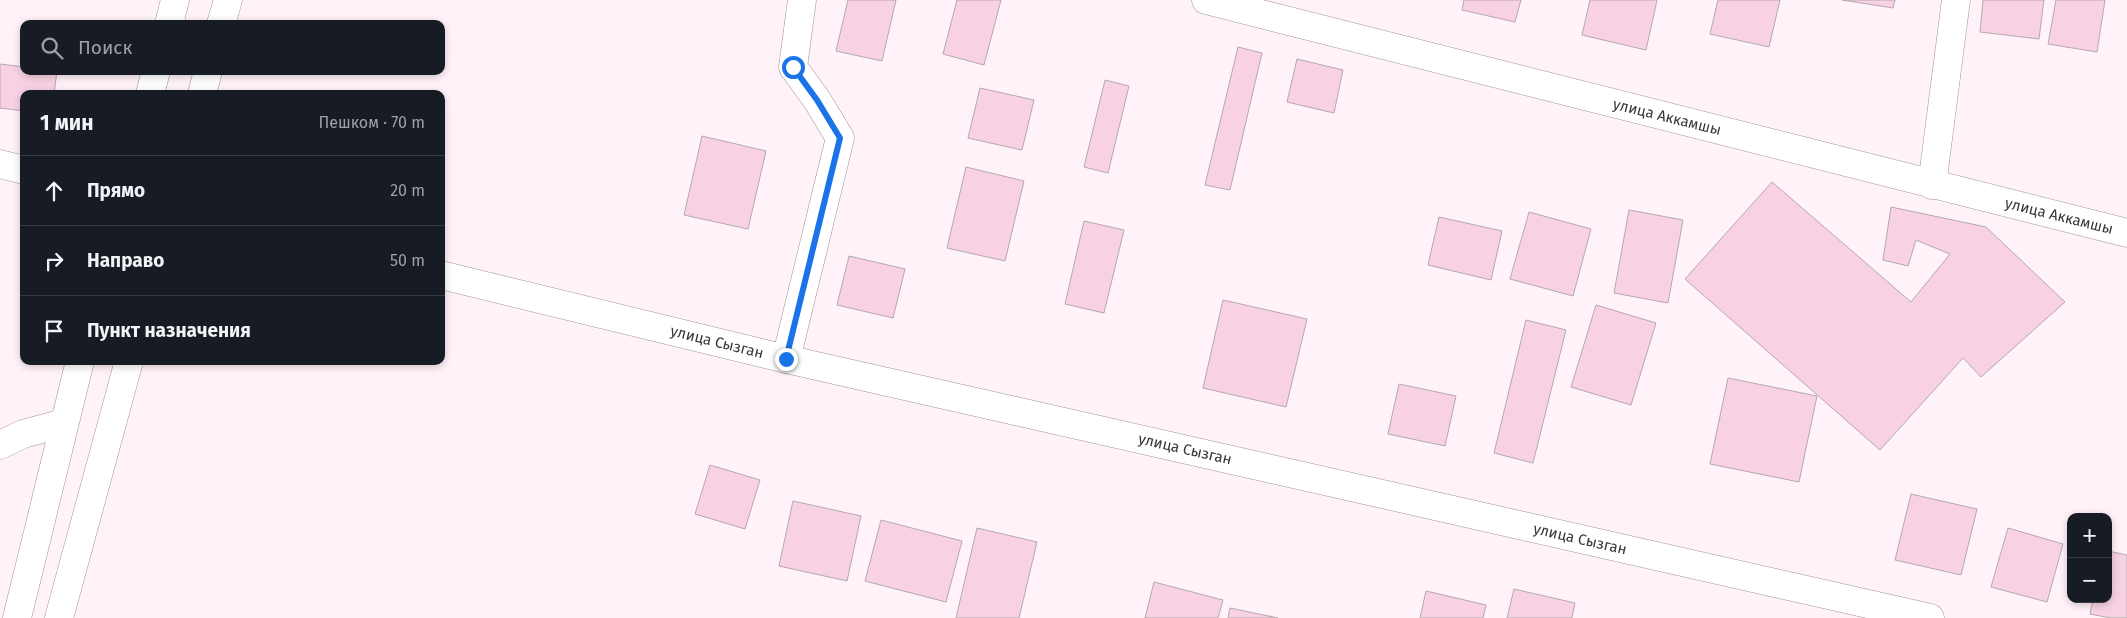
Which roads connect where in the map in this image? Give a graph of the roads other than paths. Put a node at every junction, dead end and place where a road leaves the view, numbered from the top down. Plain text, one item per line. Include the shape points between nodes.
1 (175, 0) edge
2 (228, 0) edge
3 (802, 0) edge
4 (1206, 0) edge
5 (1956, 0) edge
6 (170, 20) edge
7 (222, 20) edge
8 (155, 75) edge
9 (207, 75) edge
10 (151, 90) edge
11 (203, 90) edge
12 (0, 164) edge
13 (20, 169) edge
14 (1932, 185) junction
15 (2127, 233) edge
16 (445, 276) edge
17 (786, 359) junction
18 (79, 365) edge
19 (128, 365) edge
20 (64, 423) junction
21 (0, 445) edge
22 (17, 618) edge
23 (59, 618) edge
24 (1930, 618) edge

1 - 6 street
2 - 7 street
3 - 17 street via 793,67 840,138
4 - 14 street, улица Аккамшы
5 - 14 street
8 - 10 street
9 - 11 street
12 - 13 street
14 - 15 street, улица Аккамшы
16 - 17 street, улица Сызган
17 - 24 street, улица Сызган
18 - 20 street
19 - 23 street
20 - 21 street via 24,434
20 - 22 street

